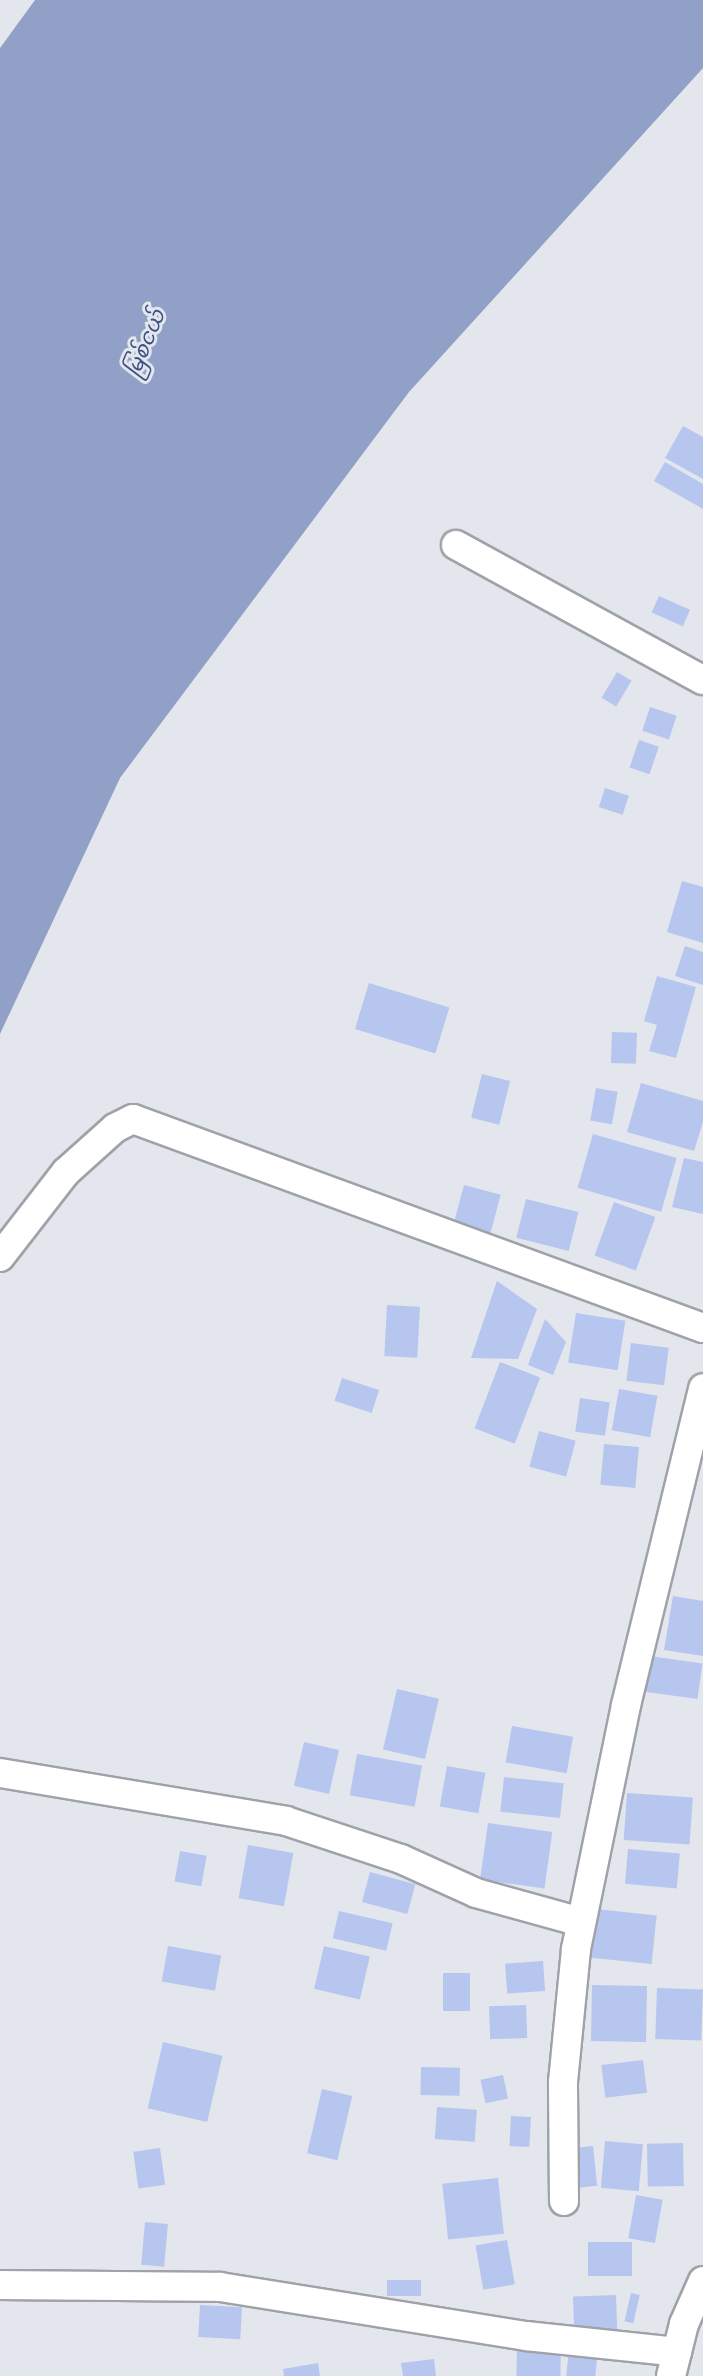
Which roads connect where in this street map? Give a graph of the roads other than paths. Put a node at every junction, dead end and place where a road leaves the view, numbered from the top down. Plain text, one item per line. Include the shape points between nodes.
1 (457, 545) dead end
2 (703, 680) edge
3 (0, 1257) edge
4 (703, 1328) edge
5 (703, 1388) edge
6 (0, 1773) edge
7 (581, 1922) junction
8 (564, 2201) dead end
9 (703, 2281) edge
10 (0, 2285) edge
11 (674, 2364) edge

1 - 2 street
3 - 4 street via 66,1172 133,1119
5 - 7 street via 626,1706
6 - 7 street via 286,1821 401,1859 476,1894
7 - 8 street via 563,2082
9 - 11 street
10 - 11 street via 220,2287

